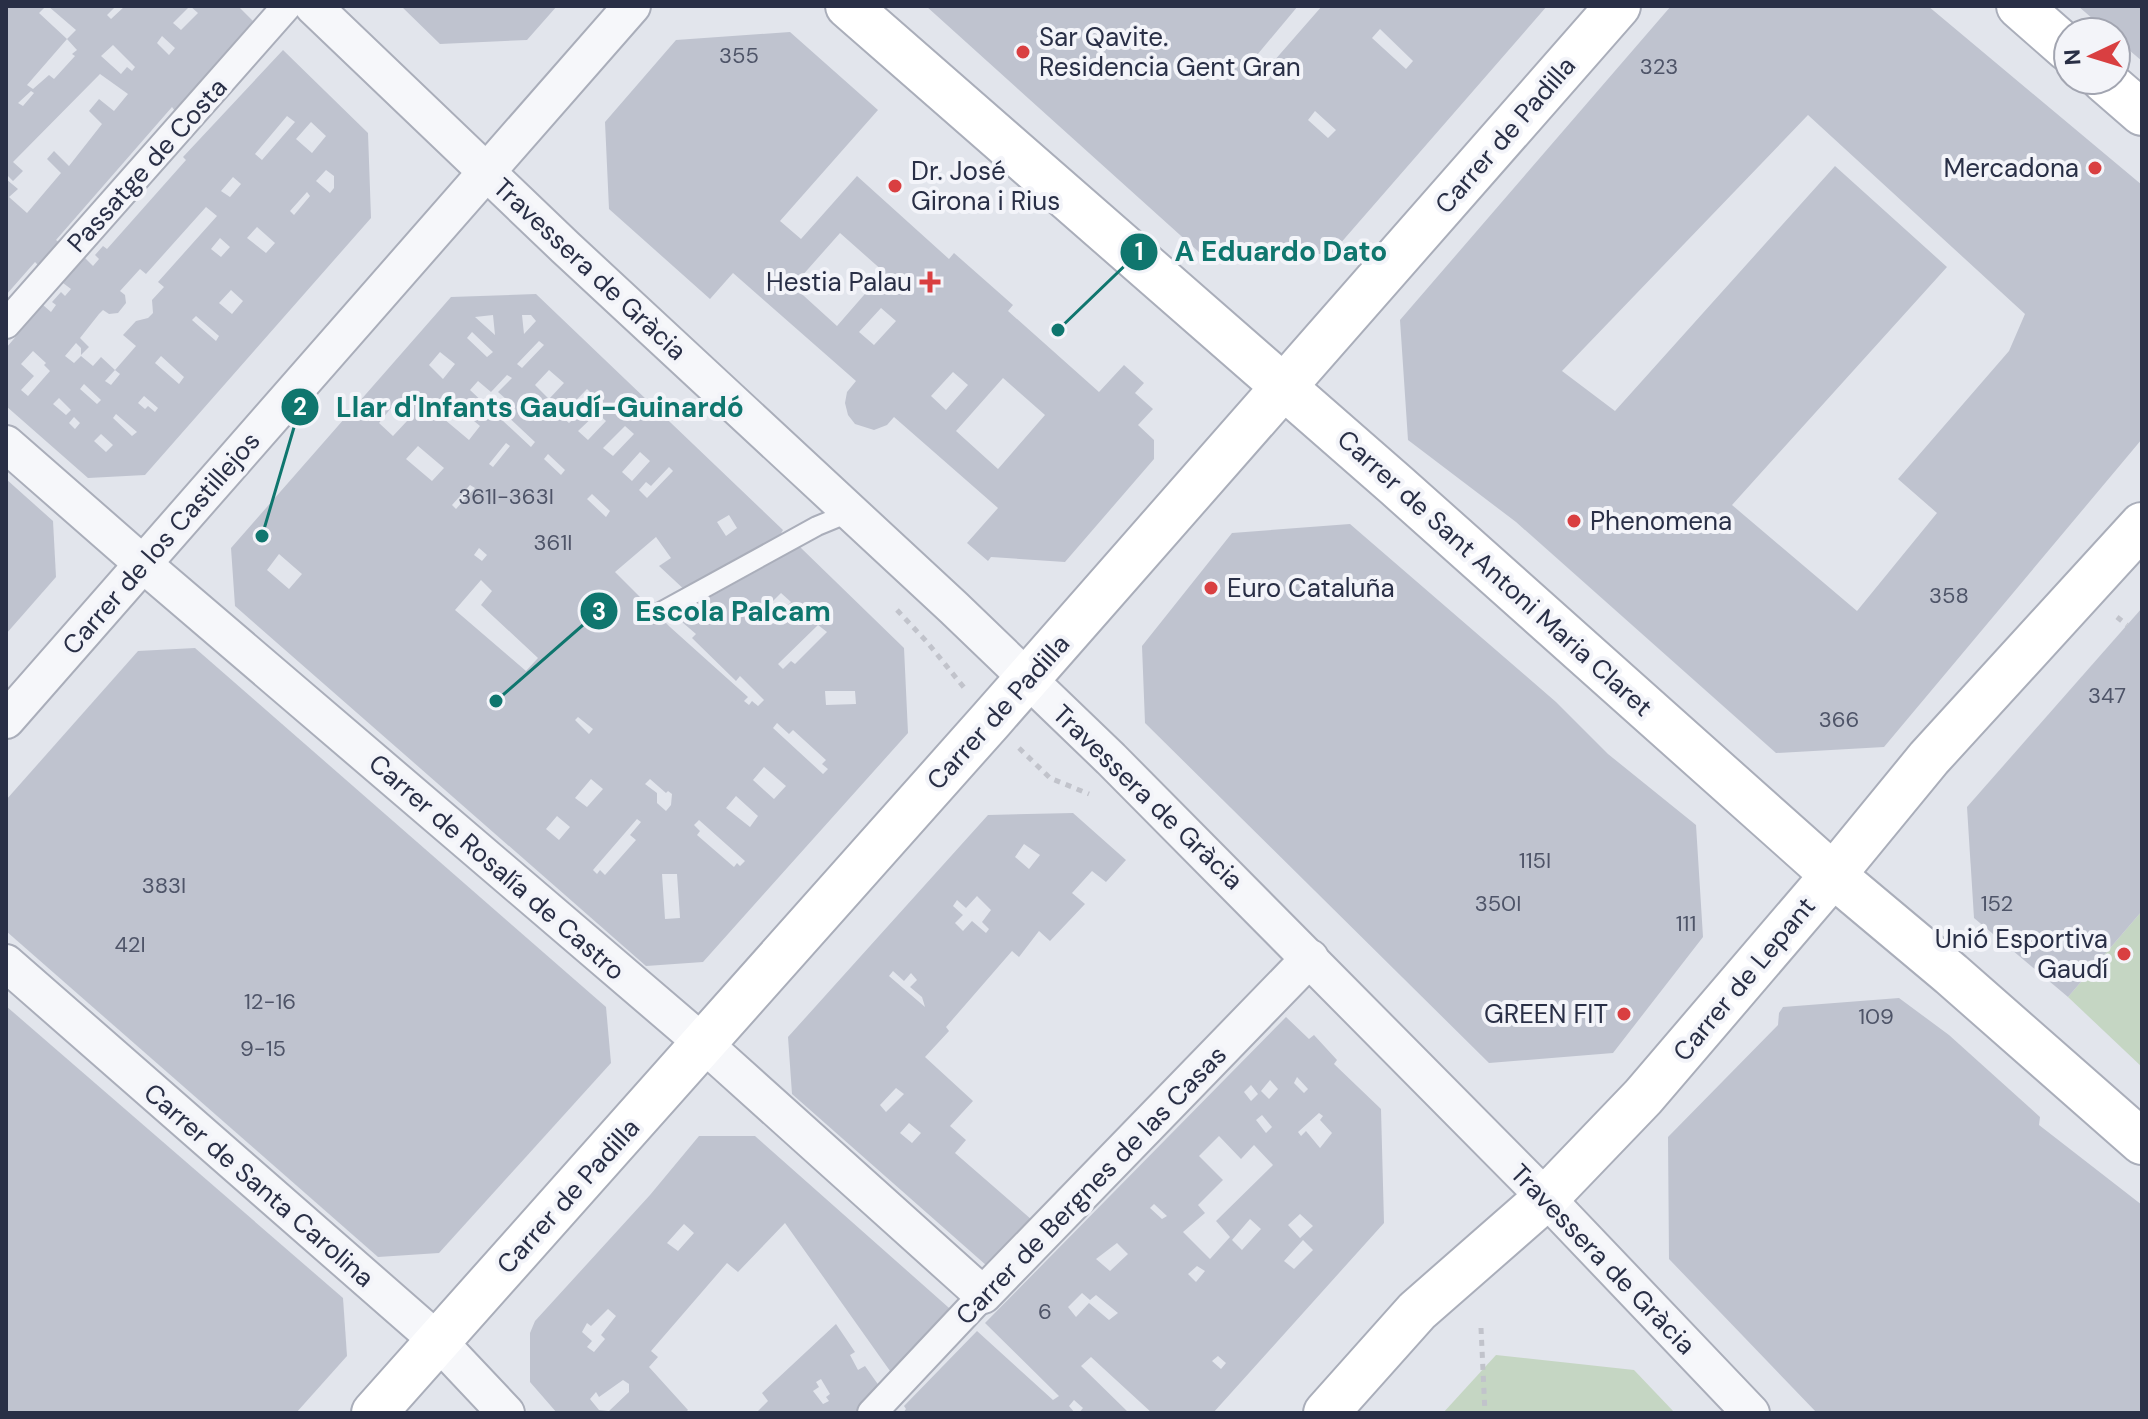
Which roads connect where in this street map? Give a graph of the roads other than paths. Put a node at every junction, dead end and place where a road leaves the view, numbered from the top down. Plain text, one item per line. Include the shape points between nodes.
1 (287, 6) edge
2 (313, 6) edge
3 (632, 6) edge
4 (848, 6) edge
5 (1618, 6) edge
6 (2019, 6) edge
7 (2052, 35) edge
8 (2122, 96) edge
9 (2142, 113) edge
10 (487, 172) junction
11 (6, 324) edge
12 (1284, 387) junction
13 (6, 444) edge
14 (851, 512) junction
15 (2142, 525) edge
16 (143, 564) junction
17 (657, 614) dead end
18 (1027, 680) junction
19 (6, 720) edge
20 (1833, 875) junction
21 (1310, 958) junction
22 (6, 963) edge
23 (704, 1044) junction
24 (2142, 1142) edge
25 (1546, 1198) junction
26 (983, 1295) junction
27 (439, 1342) junction
28 (374, 1413) edge
29 (506, 1413) edge
30 (872, 1413) edge
31 (1326, 1413) edge
32 (1751, 1413) edge

1 - 11 street, Passatge de Costa
2 - 10 street, Travessera de Gràcia
3 - 10 street, Carrer de los Castillejos
4 - 12 main road, Carrer de Sant Antoni Maria Claret
5 - 12 main road, Carrer de Padilla
6 - 7 main road
8 - 9 main road
10 - 14 street, Travessera de Gràcia
10 - 16 street, Carrer de los Castillejos
12 - 18 main road, Carrer de Padilla
12 - 20 main road, Carrer de Sant Antoni Maria Claret
13 - 16 street, Carrer de Rosalía de Castro
14 - 17 lane
14 - 18 street, Travessera de Gràcia
15 - 20 main road, Carrer de Lepant via 1929,758
16 - 19 street, Carrer de los Castillejos
16 - 23 street, Carrer de Rosalía de Castro
18 - 21 street, Travessera de Gràcia
18 - 23 main road, Carrer de Padilla
20 - 24 main road, Carrer de Sant Antoni Maria Claret
20 - 25 main road, Carrer de Lepant via 1643,1097
21 - 25 street, Travessera de Gràcia
21 - 26 street, Carrer de Bergnes de las Casas
22 - 27 street, Carrer de Santa Carolina
23 - 26 street, Carrer de Rosalía de Castro
23 - 27 main road, Carrer de Padilla
25 - 31 main road, Carrer de Lepant via 1417,1311
25 - 32 street, Travessera de Gràcia
26 - 30 street, Carrer de Bergnes de las Casas
27 - 28 main road, Carrer de Padilla
27 - 29 street, Carrer de Santa Carolina

